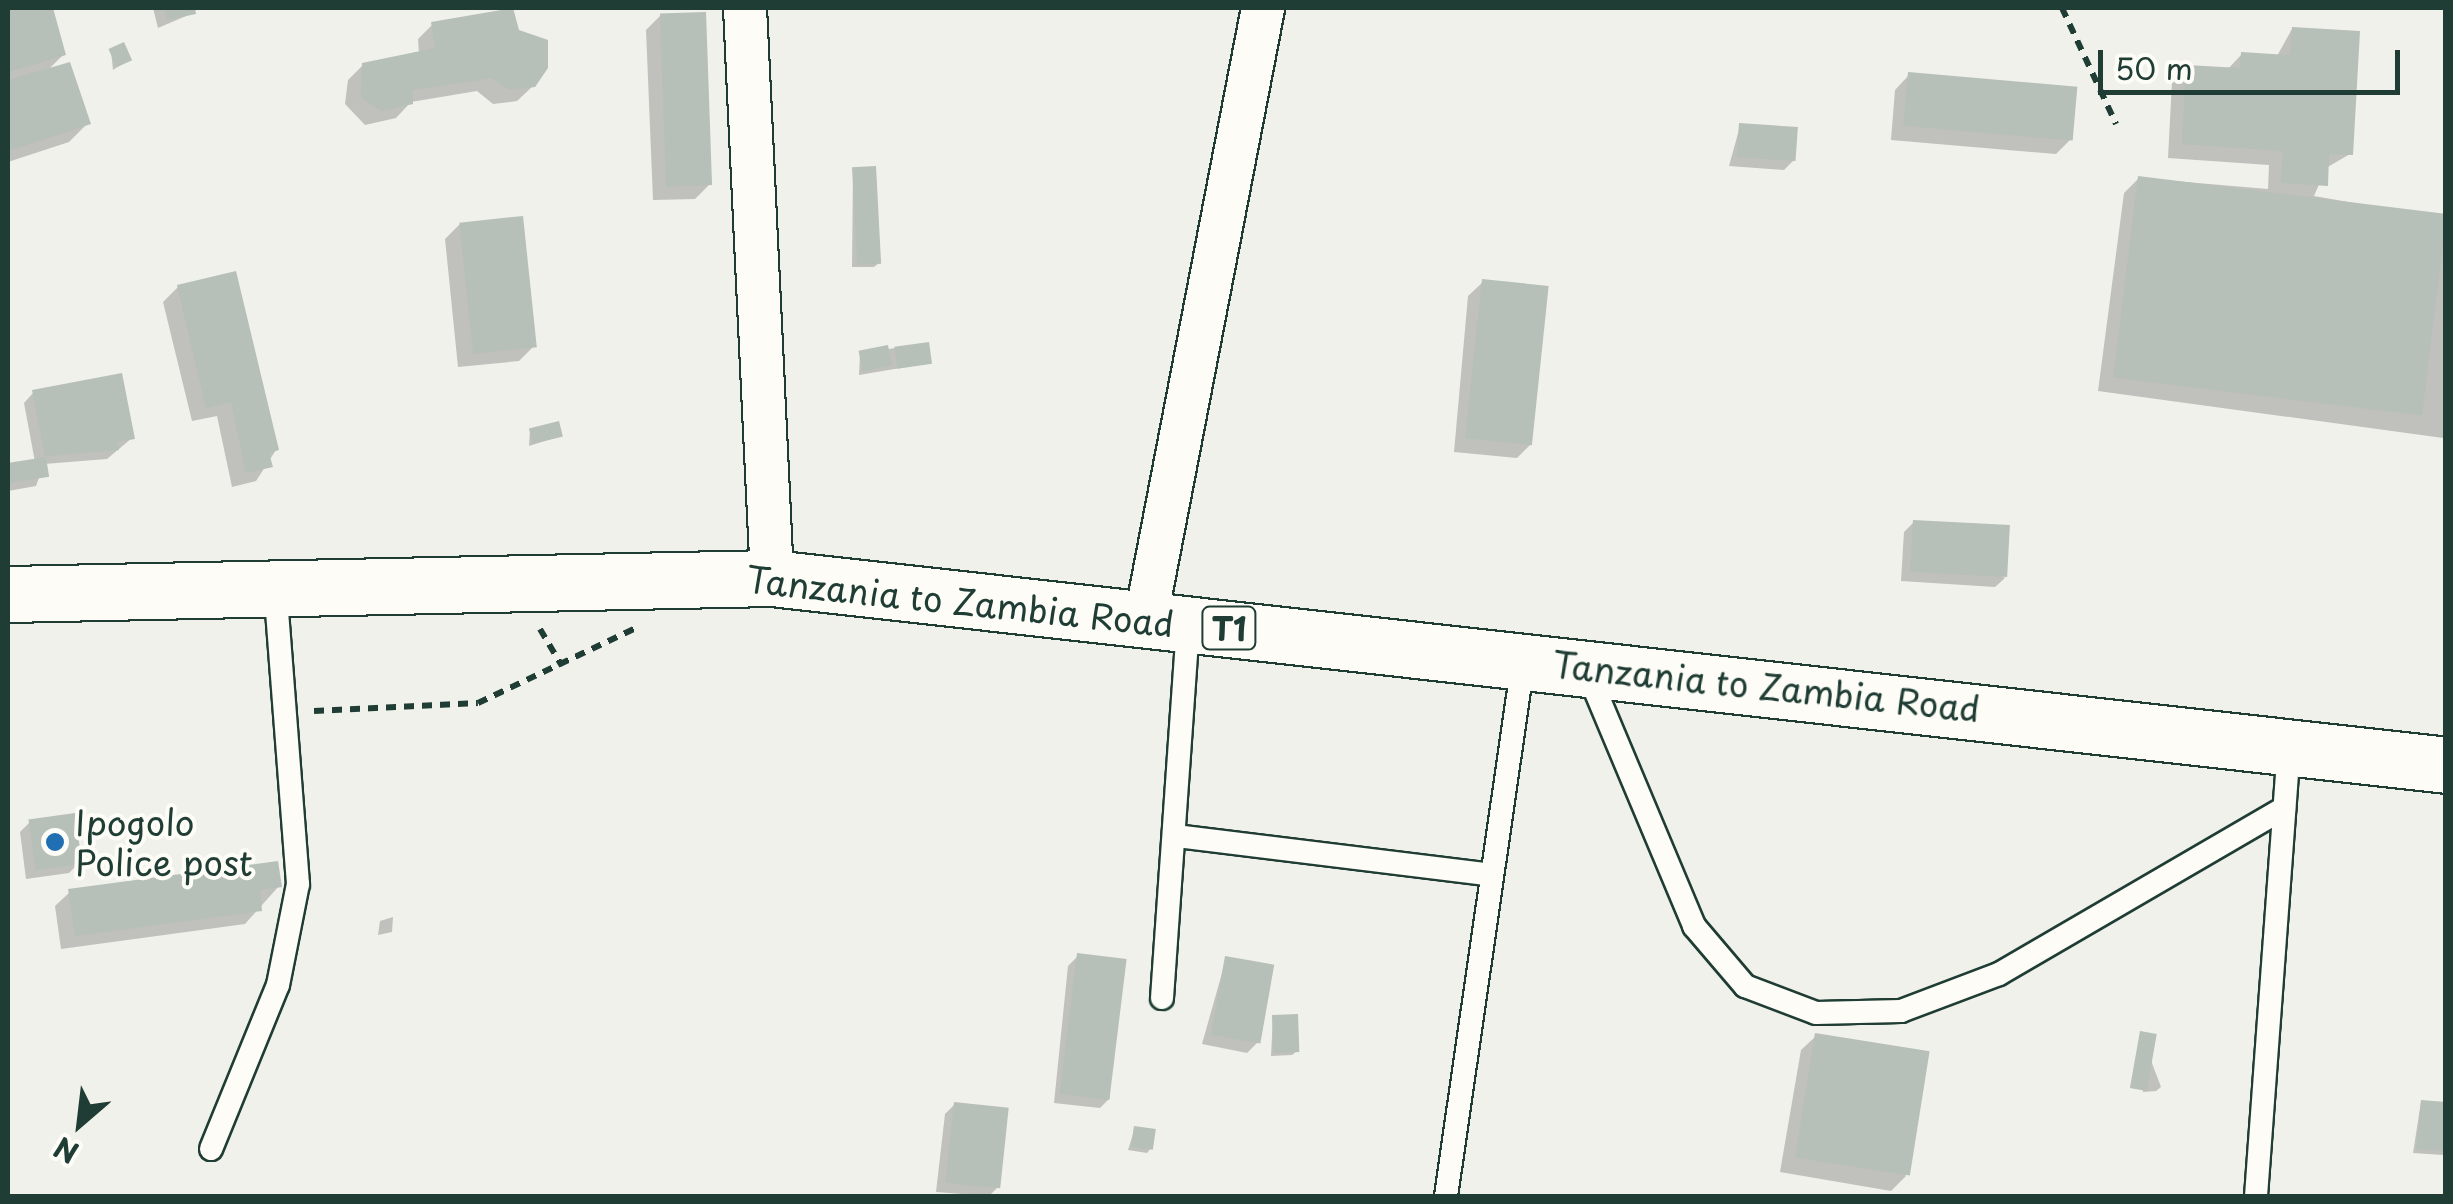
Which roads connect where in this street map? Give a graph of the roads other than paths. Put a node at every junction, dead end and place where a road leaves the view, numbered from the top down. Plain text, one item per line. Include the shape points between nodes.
1 (745, 8) edge
2 (1263, 8) edge
3 (772, 578) junction
4 (275, 584) junction
5 (8, 594) edge
6 (1167, 621) junction
7 (1524, 658) junction
8 (1585, 666) junction
9 (2289, 743) junction
10 (2446, 765) edge
11 (2284, 808) junction
12 (1176, 836) junction
13 (1492, 875) junction
14 (1162, 998) dead end
15 (211, 1149) dead end
16 (1446, 1196) edge
17 (2256, 1196) edge

1 - 3 street
2 - 6 street
3 - 4 highway, Tanzania to Zambia Road / T1
3 - 6 highway, Tanzania to Zambia Road / T1
4 - 5 highway, Tanzania to Zambia Road / T1
4 - 15 lane via 300,830 290,943
6 - 7 highway, Tanzania to Zambia Road / T1
6 - 12 lane
7 - 8 highway, Tanzania to Zambia Road / T1
7 - 13 lane
8 - 9 highway, Tanzania to Zambia Road / T1
8 - 11 lane via 1694,926 1744,986 1816,1013 1901,1010 1999,974
9 - 10 highway, Tanzania to Zambia Road / T1
9 - 11 lane
11 - 17 lane
12 - 13 lane
12 - 14 lane
13 - 16 lane

